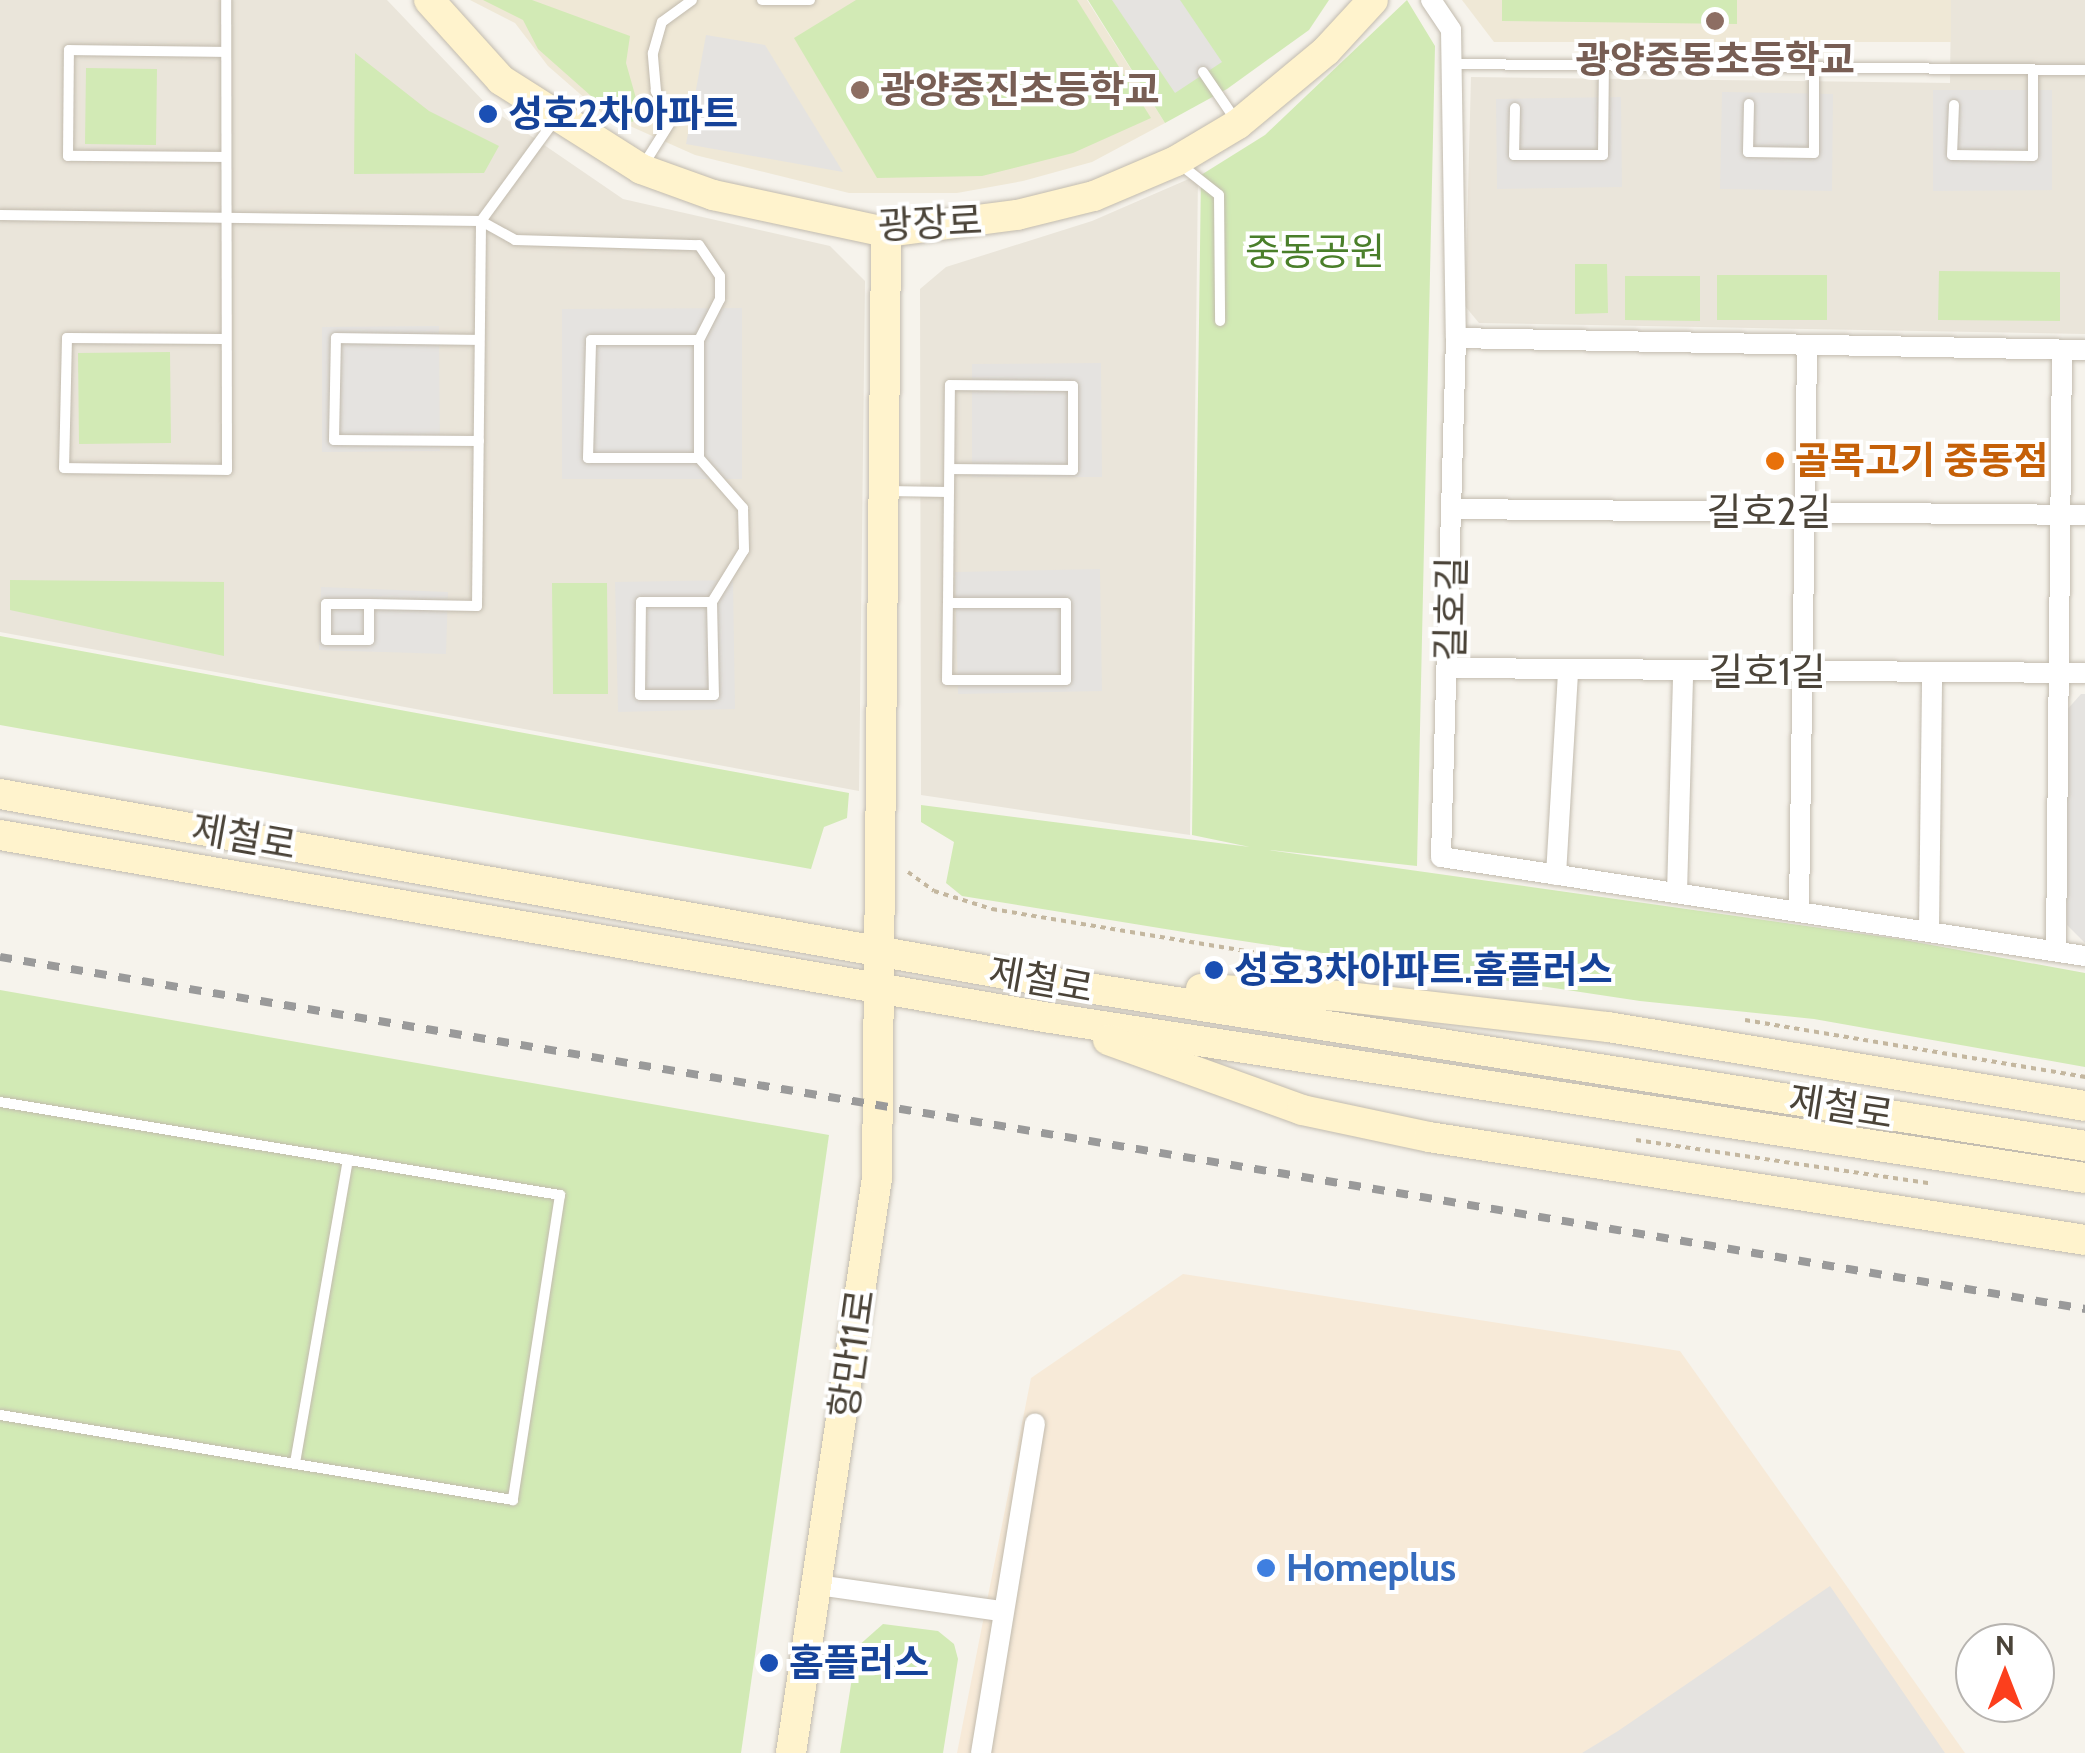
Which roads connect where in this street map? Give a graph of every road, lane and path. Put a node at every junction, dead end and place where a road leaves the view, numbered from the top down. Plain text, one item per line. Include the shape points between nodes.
1 (226, 0) edge
2 (428, 0) edge
3 (692, 0) edge
4 (763, 0) edge
5 (810, 0) edge
6 (1373, 0) edge
7 (1432, 0) edge
8 (226, 52) junction
9 (1450, 64) junction
10 (1604, 66) junction
11 (1814, 68) junction
12 (2033, 70) junction
13 (2085, 70) edge
14 (1203, 72) dead end
15 (1749, 104) dead end
16 (1954, 105) dead end
17 (1516, 108) dead end
18 (555, 120) junction
19 (1238, 124) junction
20 (225, 157) junction
21 (1176, 161) junction
22 (641, 169) junction
23 (0, 215) edge
24 (224, 218) junction
25 (481, 221) junction
26 (886, 232) junction
27 (1220, 322) dead end
28 (1456, 338) junction
29 (226, 339) junction
30 (480, 340) junction
31 (699, 340) junction
32 (1808, 349) junction
33 (2062, 350) junction
34 (2085, 350) edge
35 (478, 442) junction
36 (699, 458) junction
37 (950, 469) junction
38 (885, 491) junction
39 (949, 492) junction
40 (1453, 509) junction
41 (1806, 512) junction
42 (2060, 514) junction
43 (2085, 515) edge
44 (712, 602) junction
45 (948, 603) junction
46 (369, 604) junction
47 (1450, 668) junction
48 (1568, 671) junction
49 (1804, 671) junction
50 (1683, 672) junction
51 (1932, 672) junction
52 (2060, 673) junction
53 (2085, 673) edge
54 (0, 794) edge
55 (0, 836) edge
56 (884, 855) junction
57 (1556, 875) junction
58 (1677, 893) junction
59 (1798, 910) junction
60 (1929, 930) junction
61 (2056, 950) junction
62 (883, 952) junction
63 (2085, 956) edge
64 (1362, 970) dead end
65 (1050, 982) junction
66 (883, 989) junction
67 (1044, 1017) junction
68 (1732, 1019) dead end
69 (2085, 1077) edge
70 (0, 1102) edge
71 (2085, 1106) edge
72 (2085, 1146) edge
73 (348, 1160) junction
74 (2085, 1178) edge
75 (2085, 1240) edge
76 (0, 1415) edge
77 (1036, 1423) dead end
78 (295, 1463) junction
79 (818, 1586) junction
80 (1001, 1611) junction
81 (791, 1753) edge
82 (980, 1753) edge

1 - 8 lane
2 - 18 main road, 광장로 via 501,80
3 - 22 lane via 662,22 653,52 656,92 671,121
4 - 5 lane
6 - 19 main road, 광장로 via 1326,51
7 - 9 street, 길호길 via 1451,30
8 - 20 lane
8 - 20 lane via 69,50 68,86 68,156
9 - 10 lane
9 - 28 street, 길호길
10 - 11 lane
10 - 17 lane via 1603,155 1514,155
11 - 12 lane
11 - 15 lane via 1814,154 1748,152
12 - 13 lane
12 - 16 lane via 2033,156 1952,155
14 - 19 lane
18 - 22 main road, 광장로
18 - 25 lane
19 - 21 main road, 광장로
20 - 24 lane
21 - 26 main road, 광장로 via 1094,196 1018,215
21 - 27 lane via 1218,195
22 - 26 main road, 광장로 via 713,194
23 - 24 lane
24 - 25 lane
24 - 29 lane
25 - 30 lane
25 - 31 lane via 515,240 699,245 720,276 720,299
26 - 38 main road, 항만11로
28 - 32 street
28 - 40 street, 길호길
29 - 29 lane via 227,470 64,468 67,338
30 - 35 lane
30 - 35 lane via 336,338 334,440
31 - 36 lane
31 - 36 lane via 591,340 588,458
32 - 33 street
32 - 41 street
33 - 34 street
33 - 42 street
35 - 46 lane via 477,606
36 - 44 lane via 743,508 744,550
37 - 37 lane via 950,385 1073,386 1073,470
37 - 39 lane
38 - 39 lane
38 - 56 main road, 항만11로
39 - 45 lane
40 - 41 street, 길호2길
40 - 47 street, 길호길
41 - 42 street, 길호2길
41 - 49 street
42 - 43 street, 길호2길
42 - 52 street
44 - 44 lane via 641,602 640,695 714,695
45 - 45 lane via 947,680 1066,680 1066,603
46 - 46 lane via 326,604 326,640 368,640
47 - 48 street, 길호1길
47 - 57 street, 길호길 via 1441,856
48 - 50 street, 길호1길
48 - 57 street
49 - 50 street, 길호1길
49 - 51 street, 길호1길
49 - 59 street
50 - 58 street
51 - 52 street, 길호1길
51 - 60 street
52 - 53 street, 길호1길
52 - 61 street
54 - 62 main road, 제철로
55 - 66 main road, 제철로
56 - 62 main road, 항만11로
56 - 64 path via 934,891 992,909
57 - 58 street, 길호길
58 - 59 street, 길호길
59 - 60 street, 길호길
60 - 61 street, 길호길
61 - 63 street, 길호길
62 - 65 main road, 제철로
62 - 66 main road, 항만11로
65 - 71 main road via 1339,996 1608,1027
65 - 72 main road, 제철로
66 - 67 main road, 제철로
66 - 79 main road, 항만11로 via 877,1178
67 - 74 main road, 제철로
67 - 75 main road via 1302,1110 1428,1137
68 - 69 path
70 - 73 lane
73 - 78 lane
73 - 78 lane via 560,1195 513,1500
76 - 78 lane
77 - 80 street
79 - 80 street
79 - 81 main road, 항만11로
80 - 82 street

